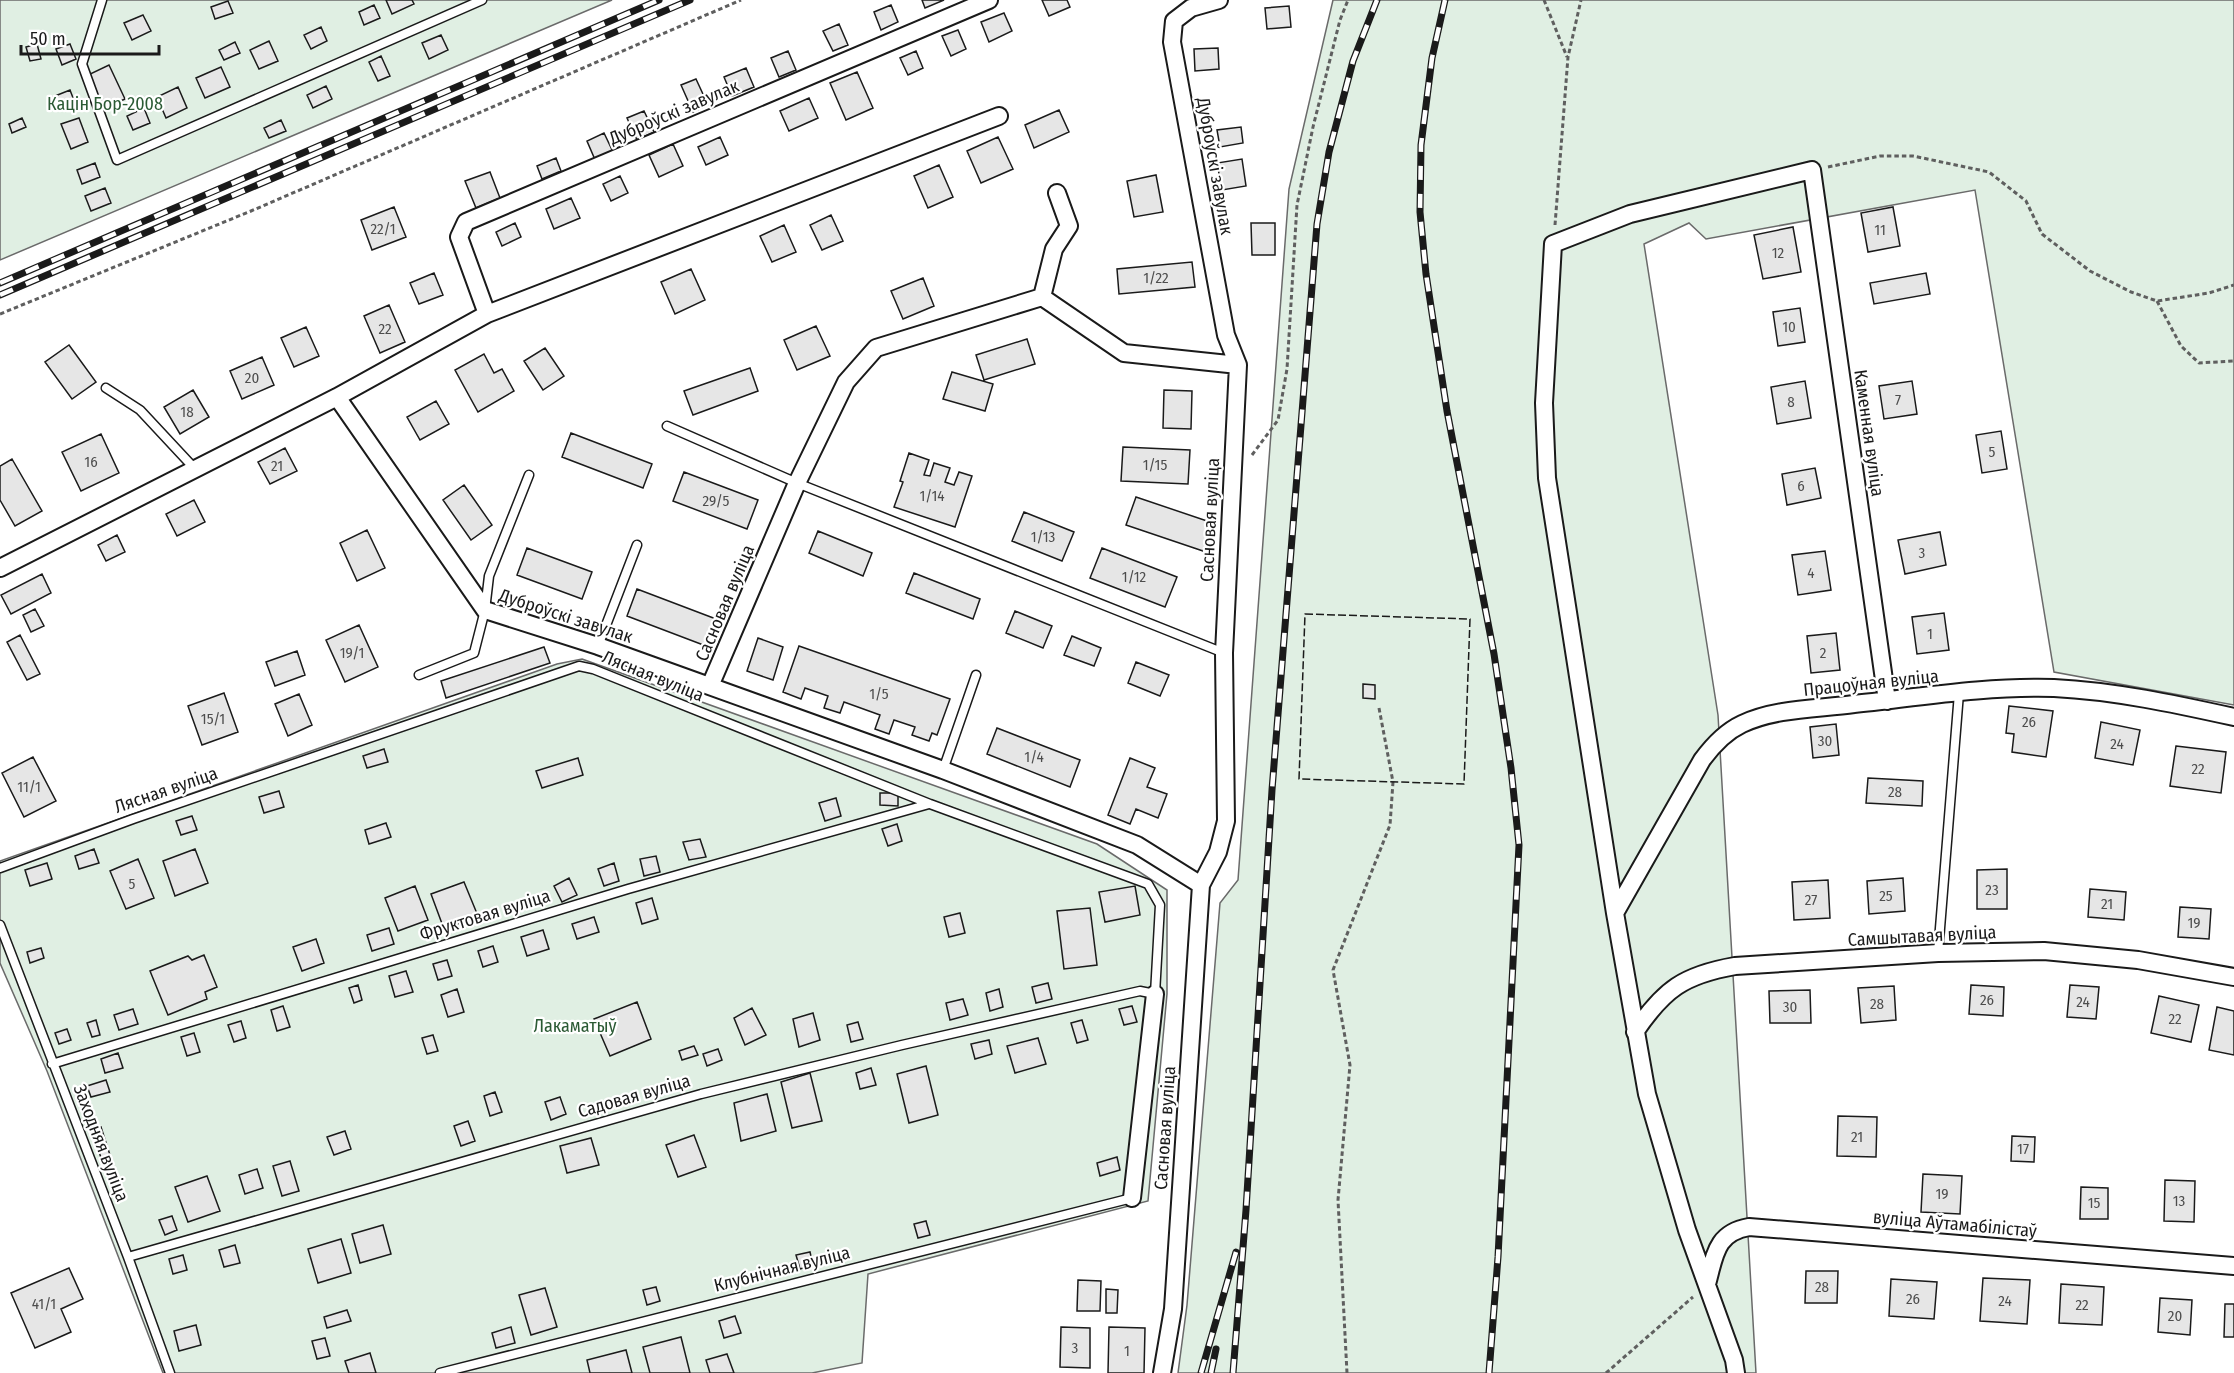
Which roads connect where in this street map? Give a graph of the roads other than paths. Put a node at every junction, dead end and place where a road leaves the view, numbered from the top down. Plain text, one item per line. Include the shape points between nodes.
1 (102, 0) edge
2 (482, 0) edge
3 (989, 0) edge
4 (1219, 0) edge
5 (999, 116) dead end
6 (1058, 193) dead end
7 (1042, 297) junction
8 (487, 315) junction
9 (1238, 365) junction
10 (106, 388) dead end
11 (337, 397) junction
12 (667, 426) dead end
13 (195, 469) junction
14 (529, 475) dead end
15 (797, 483) junction
16 (637, 545) dead end
17 (0, 568) edge
18 (485, 610) junction
19 (598, 646) junction
20 (1224, 653) junction
21 (419, 675) dead end
22 (976, 675) dead end
23 (710, 686) junction
24 (1959, 693) junction
25 (1887, 701) junction
26 (2234, 717) edge
27 (943, 770) junction
28 (930, 804) junction
29 (0, 868) edge
30 (1201, 885) junction
31 (1615, 913) junction
32 (0, 925) edge
33 (1938, 953) junction
34 (2234, 977) edge
35 (1155, 994) junction
36 (1635, 1032) junction
37 (52, 1064) junction
38 (1132, 1197) joint
39 (128, 1257) junction
40 (2234, 1266) edge
41 (1707, 1284) junction
42 (170, 1373) edge
43 (440, 1373) edge
44 (1162, 1373) edge
45 (1736, 1373) edge

1 - 2 lane via 82,64 117,160
3 - 8 street, Дуброўскі завулак via 466,222 459,237
4 - 9 street, Дуброўскі завулак via 1191,8 1174,21 1172,42 1226,335
5 - 8 street
6 - 7 street via 1069,226 1054,249
7 - 9 street via 1124,353
7 - 15 street, Сасновая вуліца via 876,348 846,382
8 - 11 street
9 - 20 street, Сасновая вуліца
10 - 13 lane via 140,410
11 - 13 street
11 - 18 street, Дуброўскі завулак
12 - 15 lane
13 - 17 street
14 - 18 lane via 489,576
15 - 20 lane
15 - 23 street, Сасновая вуліца
16 - 19 lane
18 - 19 street, Дуброўскі завулак
18 - 21 lane via 474,653
19 - 23 street, Дуброўскі завулак
20 - 30 street, Сасновая вуліца via 1226,820 1218,852
22 - 27 lane
23 - 27 street, Сасновая вуліца
24 - 25 street, Працоўная вуліца
24 - 26 street, Працоўная вуліца via 2023,688 2089,691
24 - 33 lane
25 - 31 street, Працоўная вуліца via 1776,714 1728,732 1702,760
25 - 31 street, Каменная вуліца via 1812,170 1629,214 1553,244 1544,403 1547,478
27 - 30 street, Сасновая вуліца via 1137,845
28 - 29 lane, Лясная вуліца via 579,666
28 - 35 lane, Лясная вуліца via 1148,884 1160,905
28 - 37 lane, Фруктовая вуліца via 628,889
30 - 44 street, Сасновая вуліца via 1173,1309
31 - 36 street
32 - 37 lane, Заходняя вуліца
33 - 34 street, Самшытавая вуліца via 2092,954
33 - 36 street, Самшытавая вуліца via 1708,970 1664,994
35 - 38 street
35 - 39 lane, Садовая вуліца via 1118,996 701,1094
36 - 41 street via 1647,1094
37 - 39 lane, Заходняя вуліца
38 - 43 lane, Клубнічная вуліца
39 - 42 lane, Заходняя вуліца
40 - 41 street, вуліца Аўтамабілістаў via 1749,1227 1723,1239
41 - 45 street

